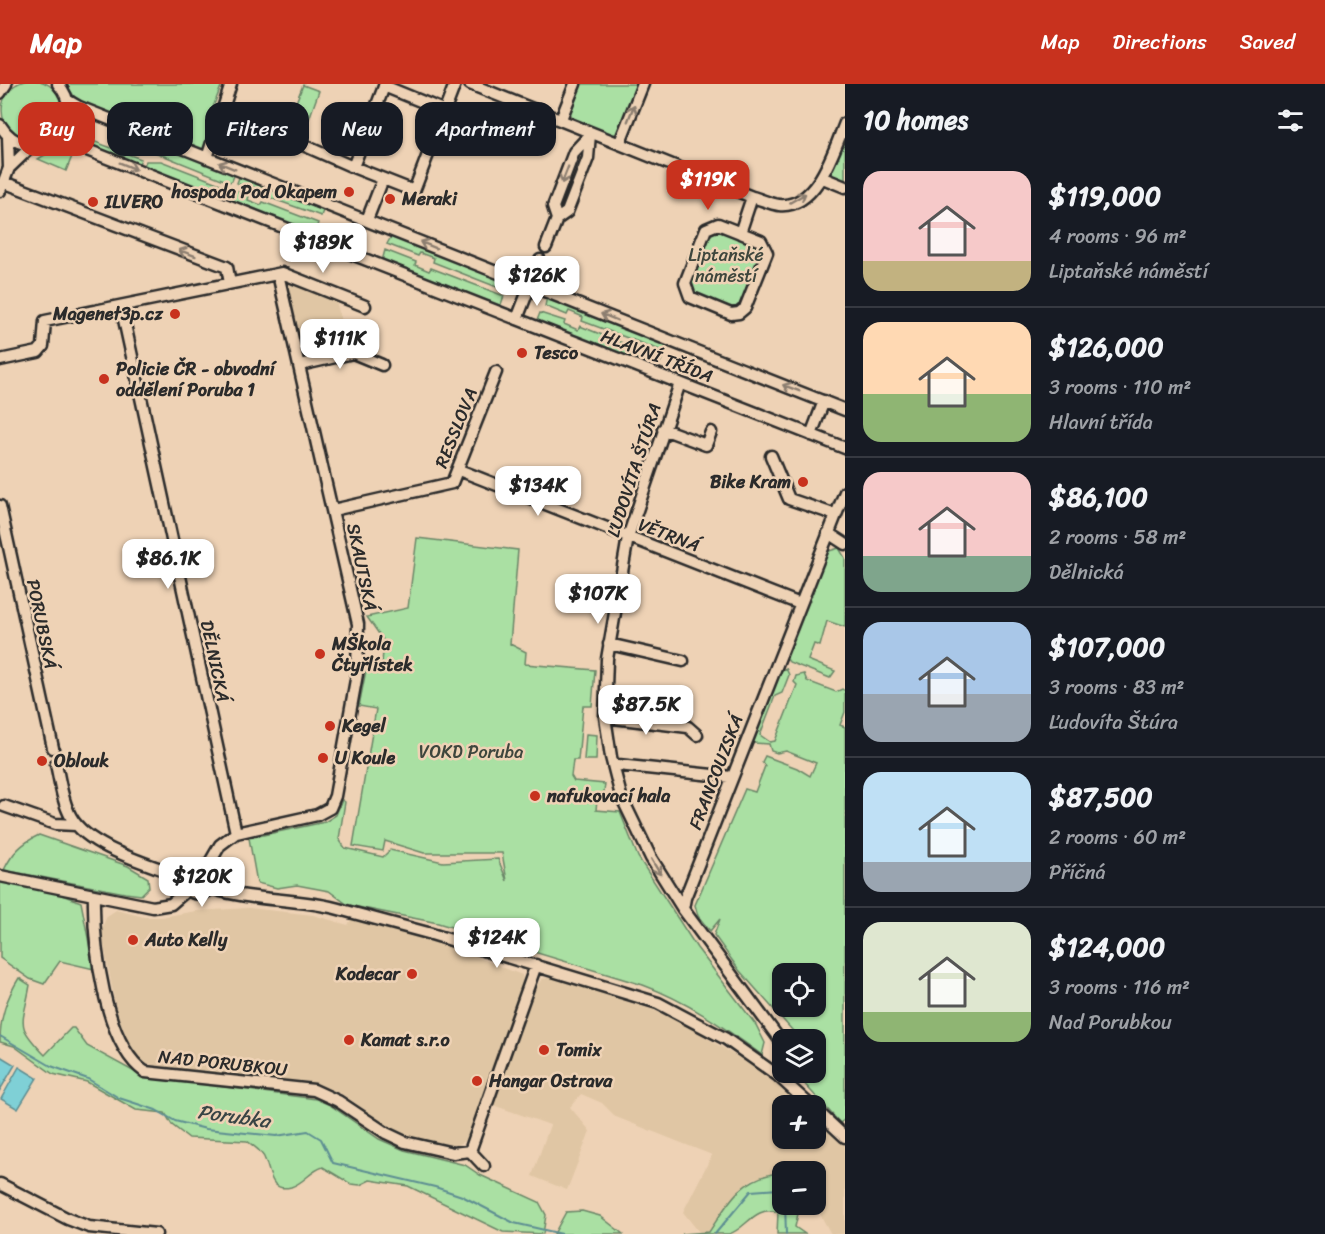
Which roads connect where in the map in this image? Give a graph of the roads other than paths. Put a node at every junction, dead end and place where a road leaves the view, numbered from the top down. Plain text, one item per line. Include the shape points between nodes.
1 (6, 84) edge
2 (58, 84) edge
3 (231, 84) edge
4 (455, 84) edge
5 (470, 84) edge
6 (575, 84) edge
7 (643, 84) edge
8 (385, 85) edge
9 (0, 93) edge
10 (67, 100) joint
11 (424, 102) edge
12 (448, 102) edge
13 (561, 119) junction
14 (845, 123) edge
15 (0, 125) edge
16 (590, 134) junction
17 (8, 136) junction
18 (18, 142) edge
19 (620, 142) junction
20 (309, 148) edge
21 (95, 153) edge
22 (22, 156) edge
23 (428, 156) edge
24 (207, 158) junction
25 (9, 168) junction
26 (353, 168) junction
27 (824, 178) junction
28 (383, 179) junction
29 (2, 186) edge
30 (845, 187) edge
31 (752, 197) junction
32 (367, 220) junction
33 (740, 233) junction
34 (546, 247) dead end
35 (540, 260) dead end
36 (278, 274) junction
37 (230, 283) junction
38 (530, 285) junction
39 (121, 306) junction
40 (365, 306) dead end
41 (517, 319) junction
42 (0, 360) edge
43 (300, 365) junction
44 (382, 365) dead end
45 (496, 372) dead end
46 (680, 383) junction
47 (824, 401) junction
48 (845, 410) edge
49 (663, 429) junction
50 (711, 432) dead end
51 (811, 435) junction
52 (845, 448) edge
53 (771, 456) dead end
54 (459, 470) junction
55 (845, 492) edge
56 (0, 506) edge
57 (333, 510) junction
58 (836, 516) junction
59 (828, 533) junction
60 (628, 537) junction
61 (845, 544) edge
62 (800, 604) junction
63 (609, 644) junction
64 (683, 661) dead end
65 (605, 717) junction
66 (697, 735) dead end
67 (53, 748) dead end
68 (56, 764) dead end
69 (614, 768) junction
70 (731, 777) junction
71 (4, 806) dead end
72 (76, 825) junction
73 (236, 833) junction
74 (205, 871) junction
75 (0, 876) edge
76 (183, 876) junction
77 (212, 888) junction
78 (187, 890) junction
79 (94, 896) junction
80 (683, 909) junction
81 (536, 965) junction
82 (772, 1029) edge
83 (772, 1066) edge
84 (791, 1083) edge
85 (801, 1095) edge
86 (826, 1119) edge
87 (845, 1137) edge
88 (470, 1151) junction
89 (484, 1166) dead end
90 (0, 1184) edge
91 (156, 1234) edge

1 - 9 street
2 - 10 street
3 - 24 street
4 - 12 street
5 - 13 street
6 - 13 street
19 -> 7 street
8 - 11 street
8 - 26 street
10 - 24 street, HLAVNÍ TŘÍDA
13 - 16 street
14 - 27 street
15 - 17 street
16 - 19 street
16 - 34 street via 588,158 567,212 556,219
17 - 18 street
17 - 25 street
19 - 31 street
20 - 26 street
21 -> 41 street, HLAVNÍ TŘÍDA
22 - 25 street
23 - 28 street via 414,191
32 -> 24 street, HLAVNÍ TŘÍDA
25 - 29 street
26 - 28 street
27 - 30 street
31 -> 27 street via 780,205 797,202
28 - 32 street
37 -> 29 street via 227,267
31 - 33 street
38 -> 32 street, HLAVNÍ TŘÍDA
33 - 33 street via 717,224 706,229 685,283 690,297 731,314 745,308 766,253 761,240
35 - 38 street
36 - 37 street
36 - 40 street
36 - 43 street, SKAUTSKÁ
37 - 39 street
38 - 41 street
47 -> 38 street, HLAVNÍ TŘÍDA
39 - 42 street via 45,321 38,352
39 - 73 street, DĚLNICKÁ
41 - 46 street, HLAVNÍ TŘÍDA
43 - 44 street via 353,353
43 - 57 street, SKAUTSKÁ
45 - 54 street, RESSLOVA
46 - 49 street, ĽUDOVÍTA ŠTÚRA
46 - 51 street, HLAVNÍ TŘÍDA
47 - 48 street, HLAVNÍ TŘÍDA
47 - 51 street
49 - 50 street via 706,445
49 - 60 street, ĽUDOVÍTA ŠTÚRA
51 - 52 street, HLAVNÍ TŘÍDA
53 - 58 street via 789,499
54 - 57 street, RESSLOVA via 452,483
54 - 60 street, VĚTRNÁ
55 - 58 street, FRANCOUZSKÁ
56 - 67 street, PORUBSKÁ
57 - 73 street, SKAUTSKÁ via 360,639 333,802 317,815
58 - 59 street, FRANCOUZSKÁ
59 - 61 street
59 - 62 street, FRANCOUZSKÁ
60 - 62 street, VĚTRNÁ
60 - 63 street, ĽUDOVÍTA ŠTÚRA
62 - 70 street, FRANCOUZSKÁ
63 - 64 street
63 - 65 street, ĽUDOVÍTA ŠTÚRA
65 - 66 street via 688,727
65 - 69 street, ĽUDOVÍTA ŠTÚRA
68 - 72 street via 66,807
69 - 70 street via 618,765
69 -> 80 street, ĽUDOVÍTA ŠTÚRA via 632,823
70 - 80 street, FRANCOUZSKÁ
71 - 72 street via 60,825
72 - 76 street via 92,839
73 - 74 street via 220,845
74 - 76 street via 192,869
74 - 77 street via 212,878
75 - 79 street
76 - 78 street
77 - 78 street via 201,894
77 - 81 street via 236,895 334,908
78 - 79 street via 162,907
79 - 88 street, NAD PORUBKOU via 93,928 107,1000 122,1045 133,1064 145,1072 314,1090 405,1142 453,1153
80 - 82 street
81 - 83 street via 634,994 683,1014
81 - 88 street
84 - 85 street
86 - 87 street
88 - 89 street
90 - 91 street via 89,1227

